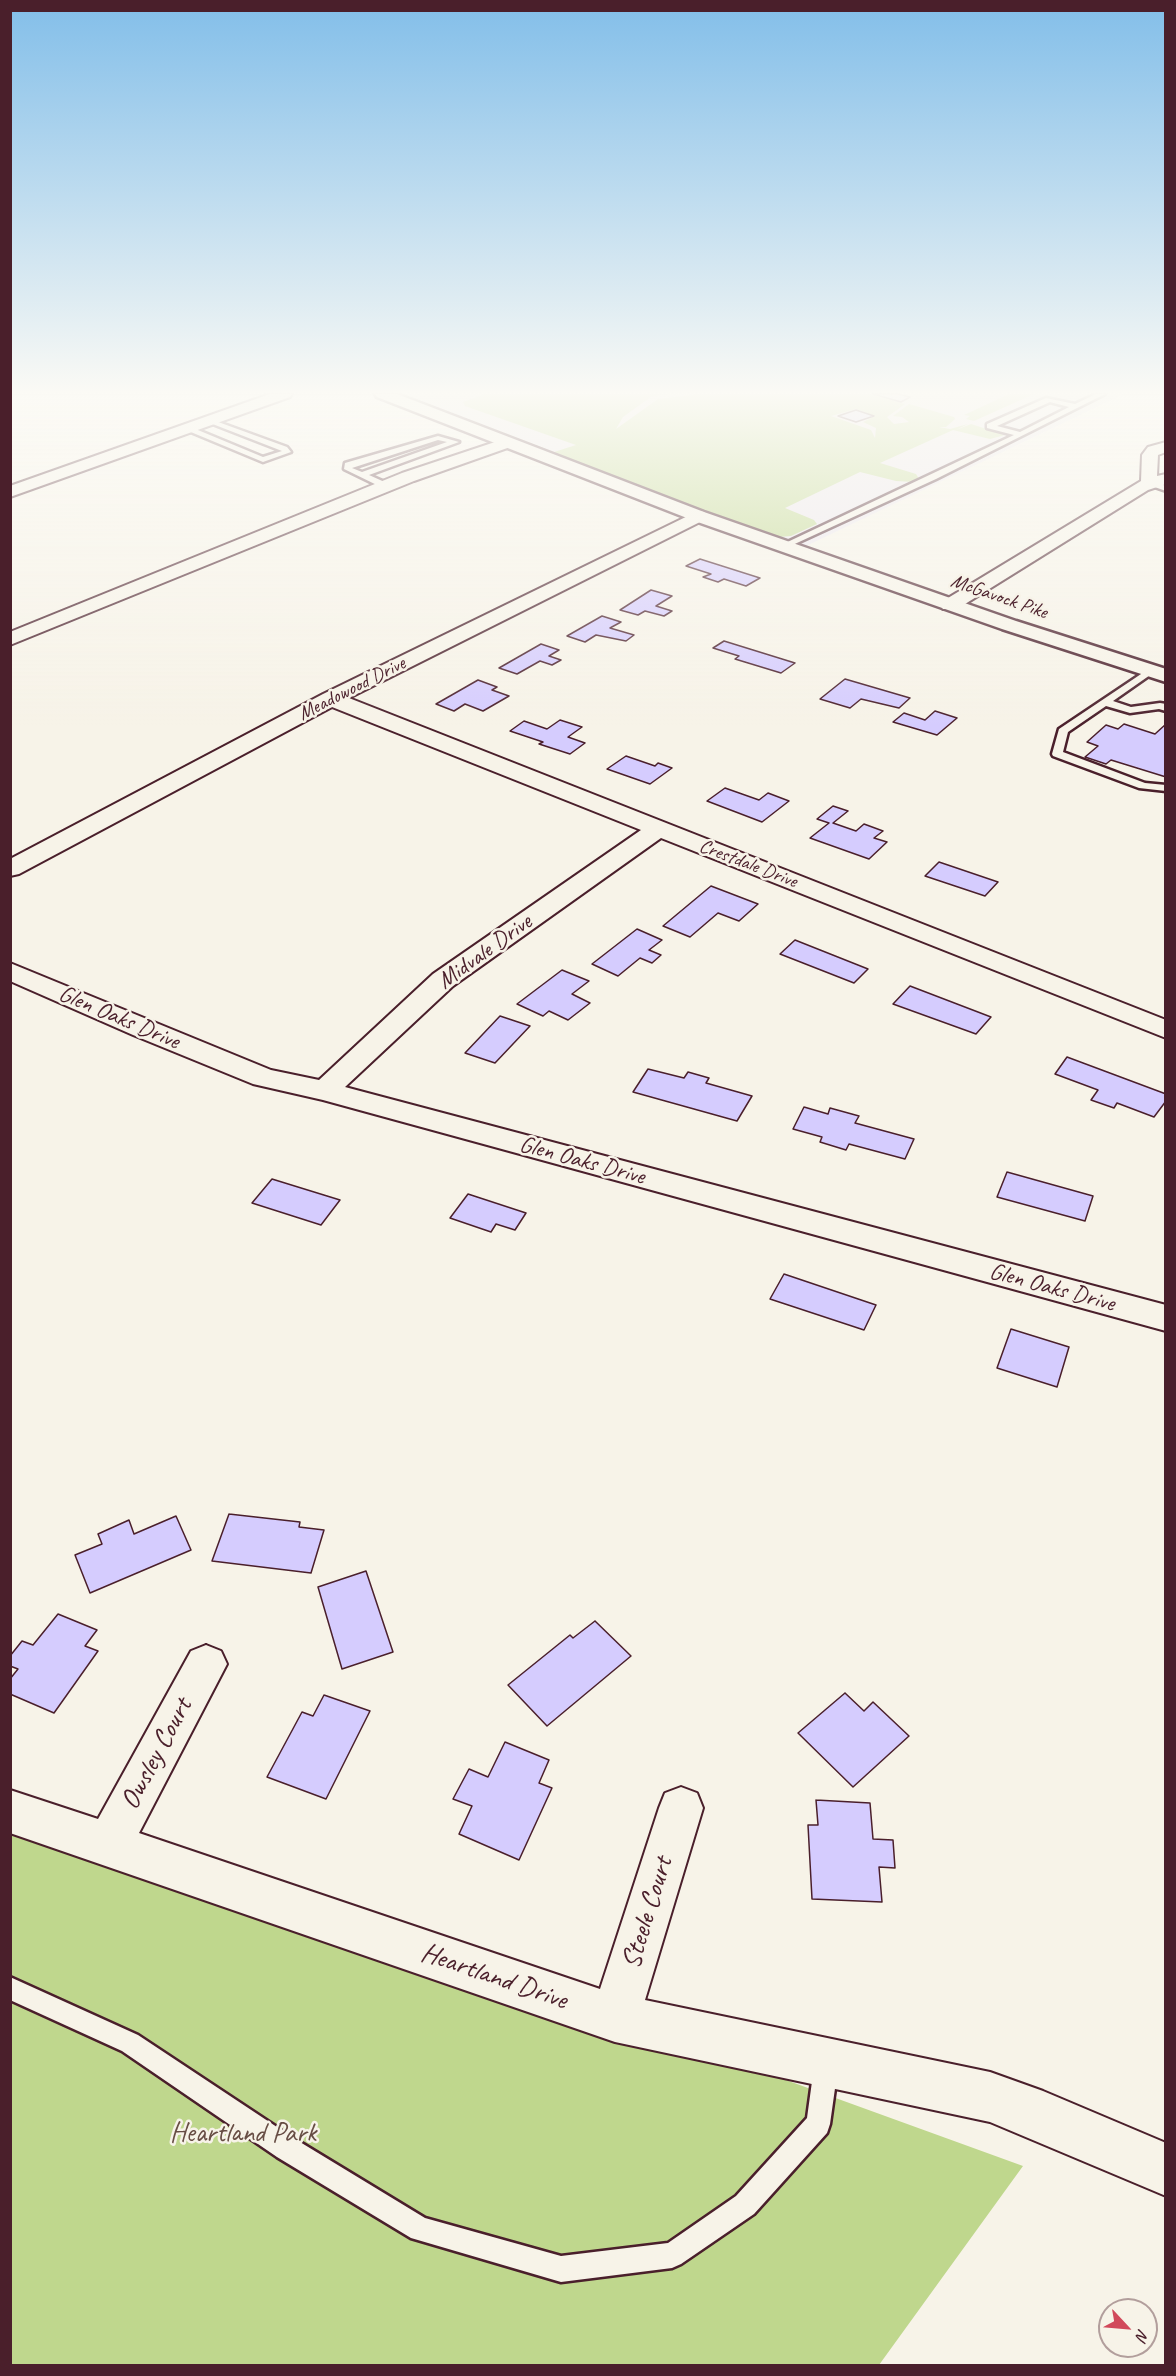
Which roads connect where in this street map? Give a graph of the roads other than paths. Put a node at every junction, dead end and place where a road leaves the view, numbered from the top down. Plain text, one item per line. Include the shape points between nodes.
1 (340, 505) edge
2 (669, 505) edge
3 (874, 505) edge
4 (1124, 505) edge
5 (698, 516) junction
6 (783, 546) junction
7 (950, 605) junction
8 (10, 639) edge
9 (1158, 673) edge
10 (331, 699) junction
11 (1105, 702) junction
12 (1166, 708) edge
13 (1166, 788) edge
14 (659, 829) junction
15 (10, 869) edge
16 (10, 971) edge
17 (1166, 1030) edge
18 (325, 1091) junction
19 (1163, 1310) edge
20 (206, 1664) dead end
21 (681, 1808) dead end
22 (10, 1810) edge
23 (108, 1845) junction
24 (10, 1988) edge
25 (615, 2018) junction
26 (827, 2062) junction
27 (1166, 2170) edge

1 - 8 street
2 - 5 main road, McGavock Pike
3 - 6 lane
4 - 7 street
5 - 6 main road, McGavock Pike
5 - 10 street, Meadowood Drive
6 - 7 main road, McGavock Pike
7 - 9 main road, McGavock Pike
9 - 11 lane
10 - 14 street, Crestdale Drive
10 - 15 street, Meadowood Drive
11 - 12 lane via 1130,710
11 - 13 lane via 1063,730 1057,754 1143,786
14 - 17 street, Crestdale Drive
14 - 18 street, Midvale Drive via 443,980
16 - 18 street, Glen Oaks Drive via 263,1077
18 - 19 street, Glen Oaks Drive
20 - 23 street, Owsley Court
21 - 25 street, Steele Court
22 - 23 street, Heartland Drive
23 - 25 street, Heartland Drive
24 - 26 lane via 130,2043 286,2148 420,2229 561,2269 672,2255 745,2205 818,2124
25 - 26 street, Heartland Drive
26 - 27 street, Heartland Drive via 990,2097

